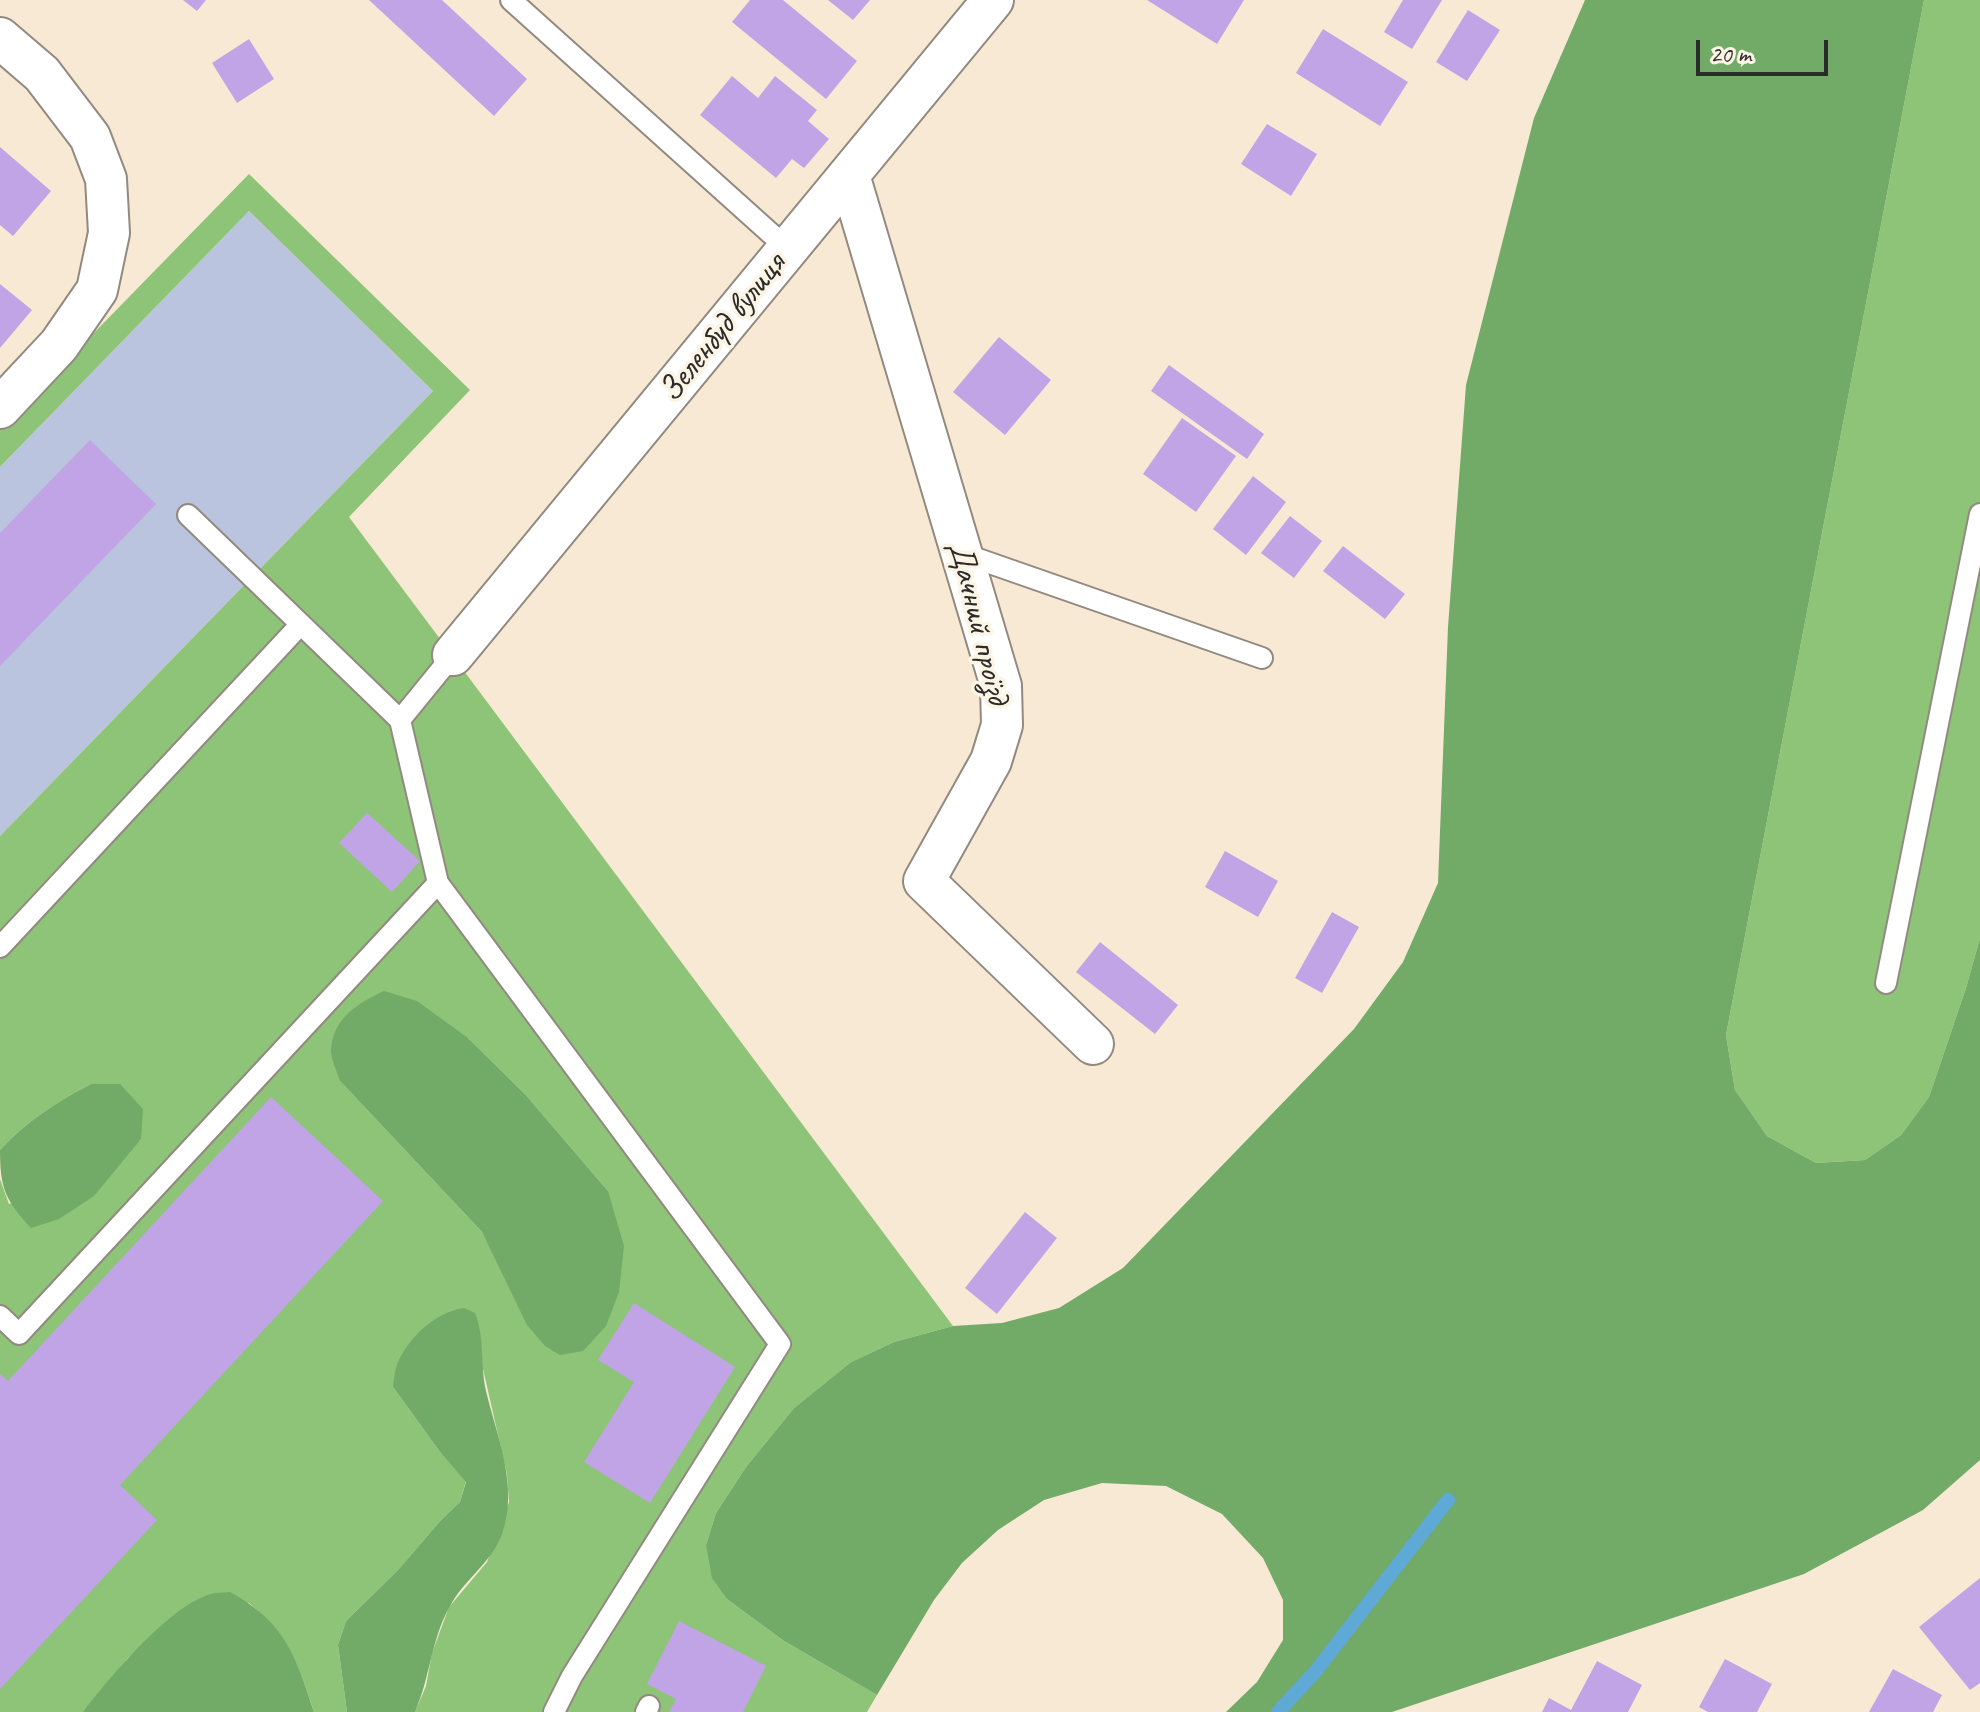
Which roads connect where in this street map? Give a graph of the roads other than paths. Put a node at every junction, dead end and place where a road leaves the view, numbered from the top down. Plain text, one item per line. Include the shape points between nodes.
1 (511, 0) edge
2 (993, 0) edge
3 (0, 38) edge
4 (849, 175) junction
5 (788, 249) junction
6 (0, 408) edge
7 (1980, 514) edge
8 (188, 515) dead end
9 (961, 553) junction
10 (301, 624) junction
11 (453, 655) joint
12 (1262, 658) dead end
13 (400, 720) junction
14 (438, 883) junction
15 (0, 947) edge
16 (1886, 983) dead end
17 (1093, 1044) dead end
18 (0, 1316) edge
19 (554, 1712) edge

1 - 5 lane
2 - 4 street, Зеленбуд вулиця
3 - 6 street via 42,74 90,137 106,179 109,233 97,290 59,345
4 - 5 street, Зеленбуд вулиця
4 - 9 street, Дачний проїзд
5 - 11 street, Зеленбуд вулиця
7 - 16 lane
8 - 10 lane
9 - 12 lane
9 - 17 street, Дачний проїзд via 1001,686 1002,725 991,761 924,881
10 - 13 lane
10 - 15 lane
11 - 13 lane
13 - 14 lane
14 - 18 lane via 19,1334
14 - 19 lane via 780,1344

